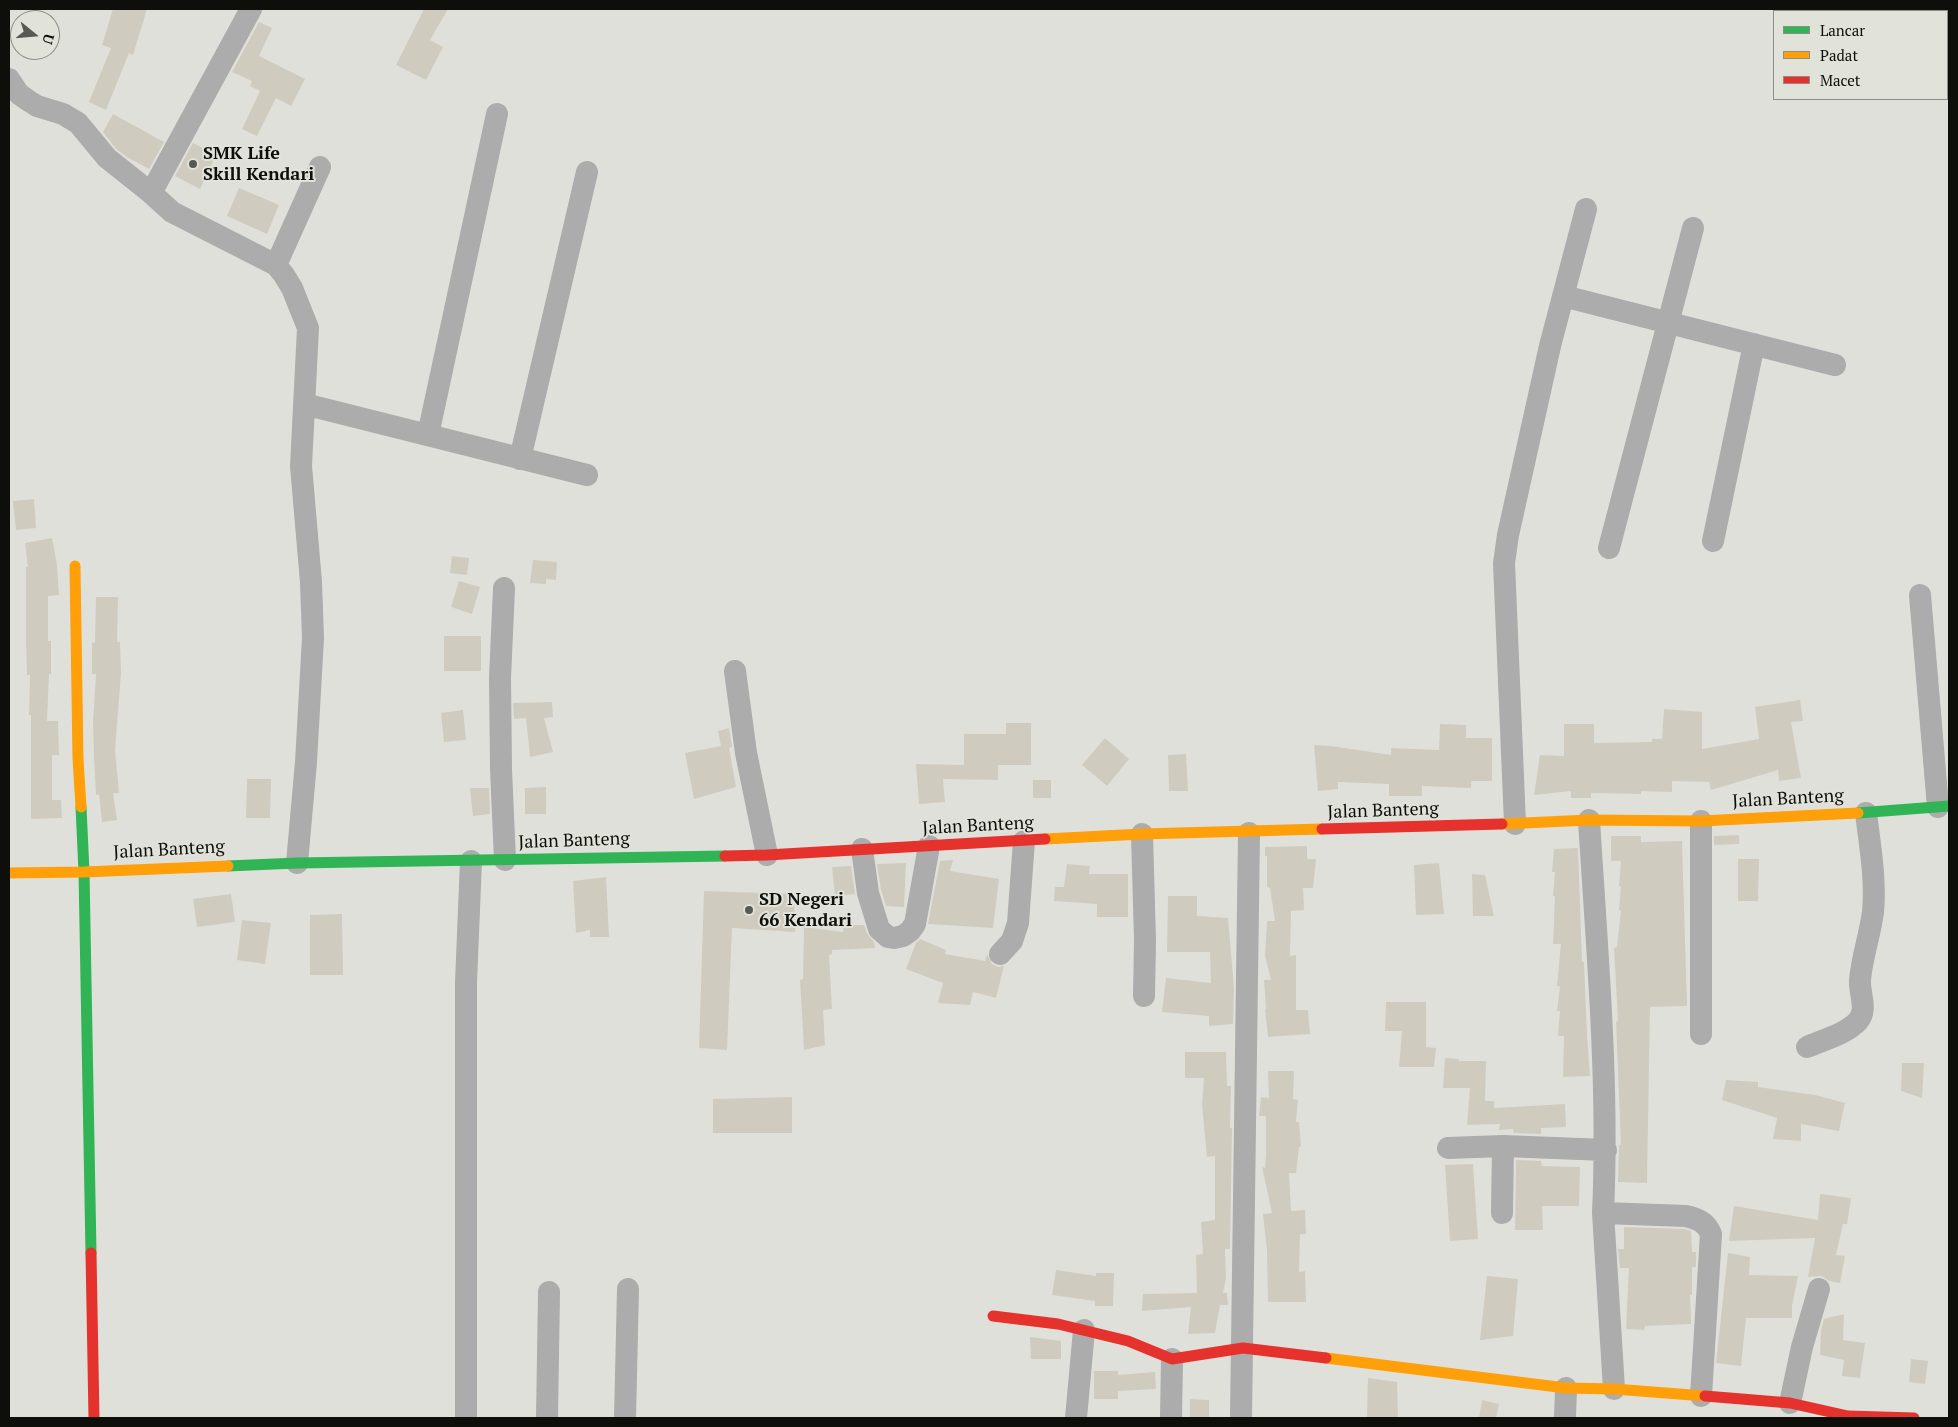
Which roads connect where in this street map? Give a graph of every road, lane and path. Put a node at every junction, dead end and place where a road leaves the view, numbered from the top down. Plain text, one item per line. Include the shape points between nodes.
1 (251, 9) edge
2 (9, 79) edge
3 (497, 114) dead end
4 (320, 167) dead end
5 (587, 172) dead end
6 (151, 193) junction
7 (1586, 209) dead end
8 (1693, 228) dead end
9 (276, 265) junction
10 (1563, 296) junction
11 (1668, 322) junction
12 (1754, 344) junction
13 (1835, 365) dead end
14 (304, 404) junction
15 (428, 435) junction
16 (520, 458) junction
17 (587, 475) dead end
18 (1713, 541) dead end
19 (1609, 548) dead end
20 (75, 566) dead end
21 (504, 588) dead end
22 (1920, 595) dead end
23 (734, 671) dead end
24 (1944, 807) edge
25 (1866, 813) junction
26 (1589, 820) junction
27 (1701, 821) junction
28 (1515, 824) junction
29 (1249, 833) junction
30 (1142, 834) junction
31 (1024, 841) junction
32 (929, 846) junction
33 (862, 849) junction
34 (767, 855) junction
35 (505, 860) junction
36 (471, 861) junction
37 (297, 862) junction
38 (84, 872) junction
39 (9, 873) edge
40 (1000, 954) dead end
41 (1144, 996) dead end
42 (1701, 1034) dead end
43 (1807, 1047) dead end
44 (1503, 1146) junction
45 (1448, 1148) dead end
46 (1606, 1150) junction
47 (1502, 1213) dead end
48 (1603, 1213) junction
49 (628, 1289) dead end
50 (1819, 1289) dead end
51 (549, 1292) dead end
52 (994, 1316) dead end
53 (1084, 1330) junction
54 (1243, 1348) junction
55 (1172, 1359) junction
56 (1566, 1388) junction
57 (1614, 1389) junction
58 (1701, 1396) junction
59 (1790, 1403) junction
60 (1848, 1417) edge
61 (94, 1418) edge
62 (466, 1418) edge
63 (547, 1418) edge
64 (625, 1418) edge
65 (1076, 1418) edge
66 (1171, 1418) edge
67 (1241, 1418) edge
68 (1565, 1418) edge
69 (1914, 1418) edge

1 - 6 street
2 - 6 street via 19,94 29,101 78,123 108,158
3 - 15 street
4 - 9 street
5 - 16 street
6 - 9 street via 172,212
7 - 10 street
8 - 11 street
9 - 14 street via 292,288 308,328
10 - 11 street
10 - 28 street via 1518,488 1504,563
11 - 12 street
11 - 19 street
12 - 13 street
12 - 18 street
14 - 15 street
14 - 37 street via 301,466 313,638
15 - 16 street
16 - 17 street
20 - 38 street via 78,759
21 - 35 street via 500,687
22 - 24 street
23 - 34 street via 746,753
24 - 25 street, Jalan Banteng
25 - 27 street, Jalan Banteng
25 - 43 street via 1875,886 1873,914 1860,977 1862,1015 1842,1031
26 - 27 street, Jalan Banteng
26 - 28 street, Jalan Banteng
26 - 46 street via 1604,1048
27 - 42 street
28 - 29 street, Jalan Banteng
29 - 30 street, Jalan Banteng
29 - 54 street
30 - 31 street, Jalan Banteng
30 - 41 street
31 - 32 street, Jalan Banteng
31 - 40 street via 1018,923 1015,935
32 - 33 street, Jalan Banteng
32 - 33 street via 915,924 903,936 894,938 879,929 868,892
33 - 34 street, Jalan Banteng
34 - 35 street, Jalan Banteng
35 - 36 street, Jalan Banteng
36 - 37 street, Jalan Banteng
36 - 62 street via 466,982
37 - 38 street, Jalan Banteng
38 - 39 street, Jalan Banteng
38 - 61 street
44 - 45 street
44 - 46 street
44 - 47 street
46 - 48 street
48 - 57 street
48 - 58 street via 1686,1216 1707,1225 1710,1234
49 - 64 street
50 - 59 street
51 - 63 street
52 - 53 street
53 - 55 street via 1128,1341
53 - 65 street
54 - 55 street
54 - 56 street
54 - 67 street
55 - 66 street
56 - 57 street
56 - 68 street
57 - 58 street
58 - 59 street
59 - 60 street
60 - 69 street

